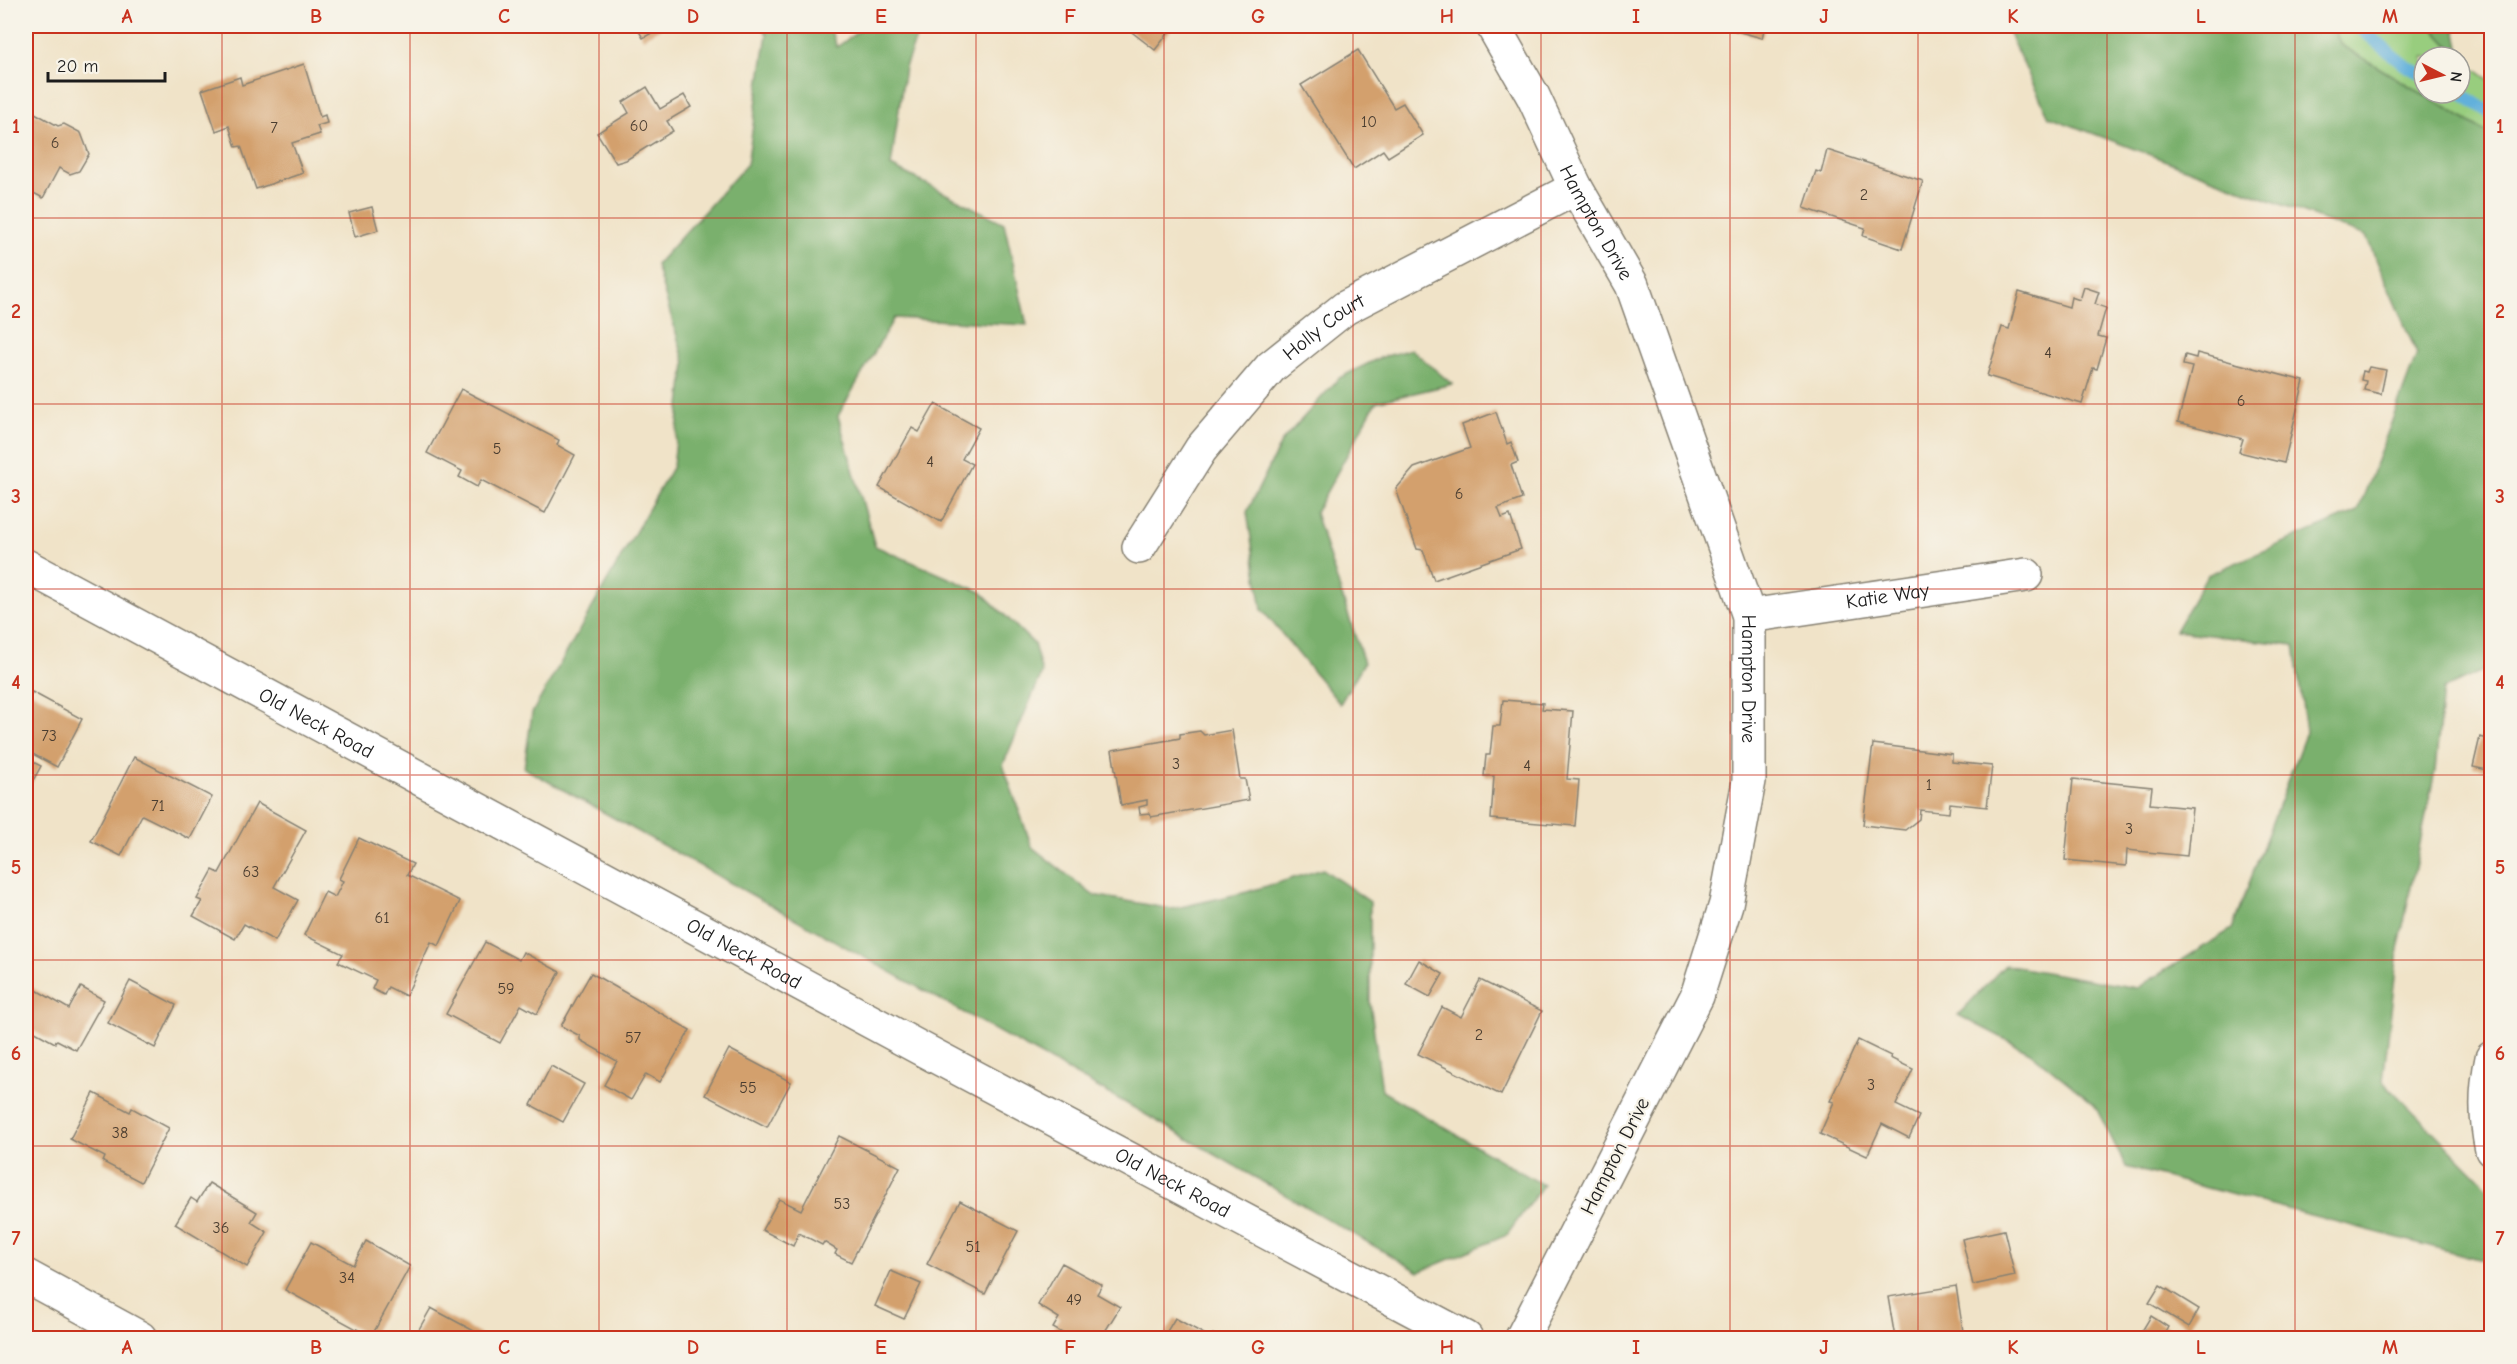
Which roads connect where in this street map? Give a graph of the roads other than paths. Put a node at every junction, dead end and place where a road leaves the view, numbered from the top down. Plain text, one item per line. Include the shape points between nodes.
1 (1493, 26) edge
2 (1576, 188) junction
3 (1139, 547) dead end
4 (26, 566) edge
5 (2026, 575) dead end
6 (1749, 616) junction
7 (2492, 1058) edge
8 (2492, 1150) edge
9 (26, 1276) edge
10 (140, 1338) edge
11 (1466, 1338) edge
12 (1522, 1338) edge

1 - 2 street, Hampton Drive via 1533,96
2 - 3 street, Holly Court via 1345,308 1270,367 1201,449
2 - 6 street, Hampton Drive via 1632,285
4 - 11 street, Old Neck Road via 907,1042
5 - 6 street, Katie Way
6 - 12 street, Hampton Drive via 1749,781 1726,904 1697,996
7 - 8 street via 2486,1124
9 - 10 street

